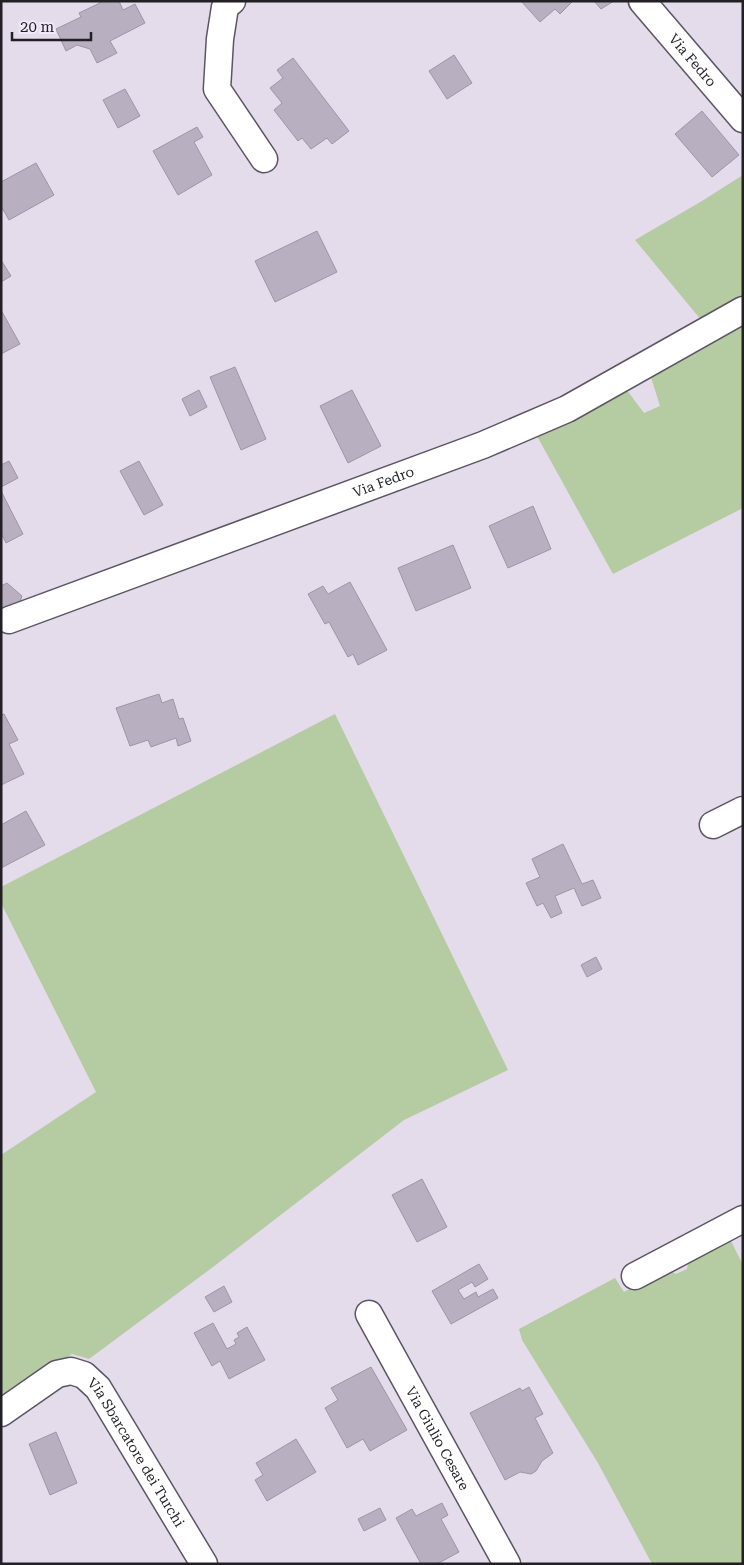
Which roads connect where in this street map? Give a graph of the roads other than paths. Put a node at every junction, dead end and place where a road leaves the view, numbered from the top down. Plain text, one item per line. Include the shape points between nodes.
1 (232, 1) edge
2 (642, 1) edge
3 (743, 119) edge
4 (264, 158) dead end
5 (743, 310) edge
6 (9, 620) dead end
7 (743, 810) edge
8 (713, 825) dead end
9 (743, 1219) edge
10 (635, 1276) dead end
11 (369, 1314) dead end
12 (1, 1414) edge
13 (165, 1467) dead end
14 (204, 1564) edge
15 (221, 1564) edge
16 (507, 1564) edge

1 - 4 street via 225,6 217,89
2 - 3 street, Via Fedro
5 - 6 street, Via Fedro via 567,409 483,445
7 - 8 street
9 - 10 street
11 - 16 street, Via Giulio Cesare
12 - 14 street, Via Sbarcatore dei Turchi via 57,1374 84,1374 98,1388
13 - 15 street

